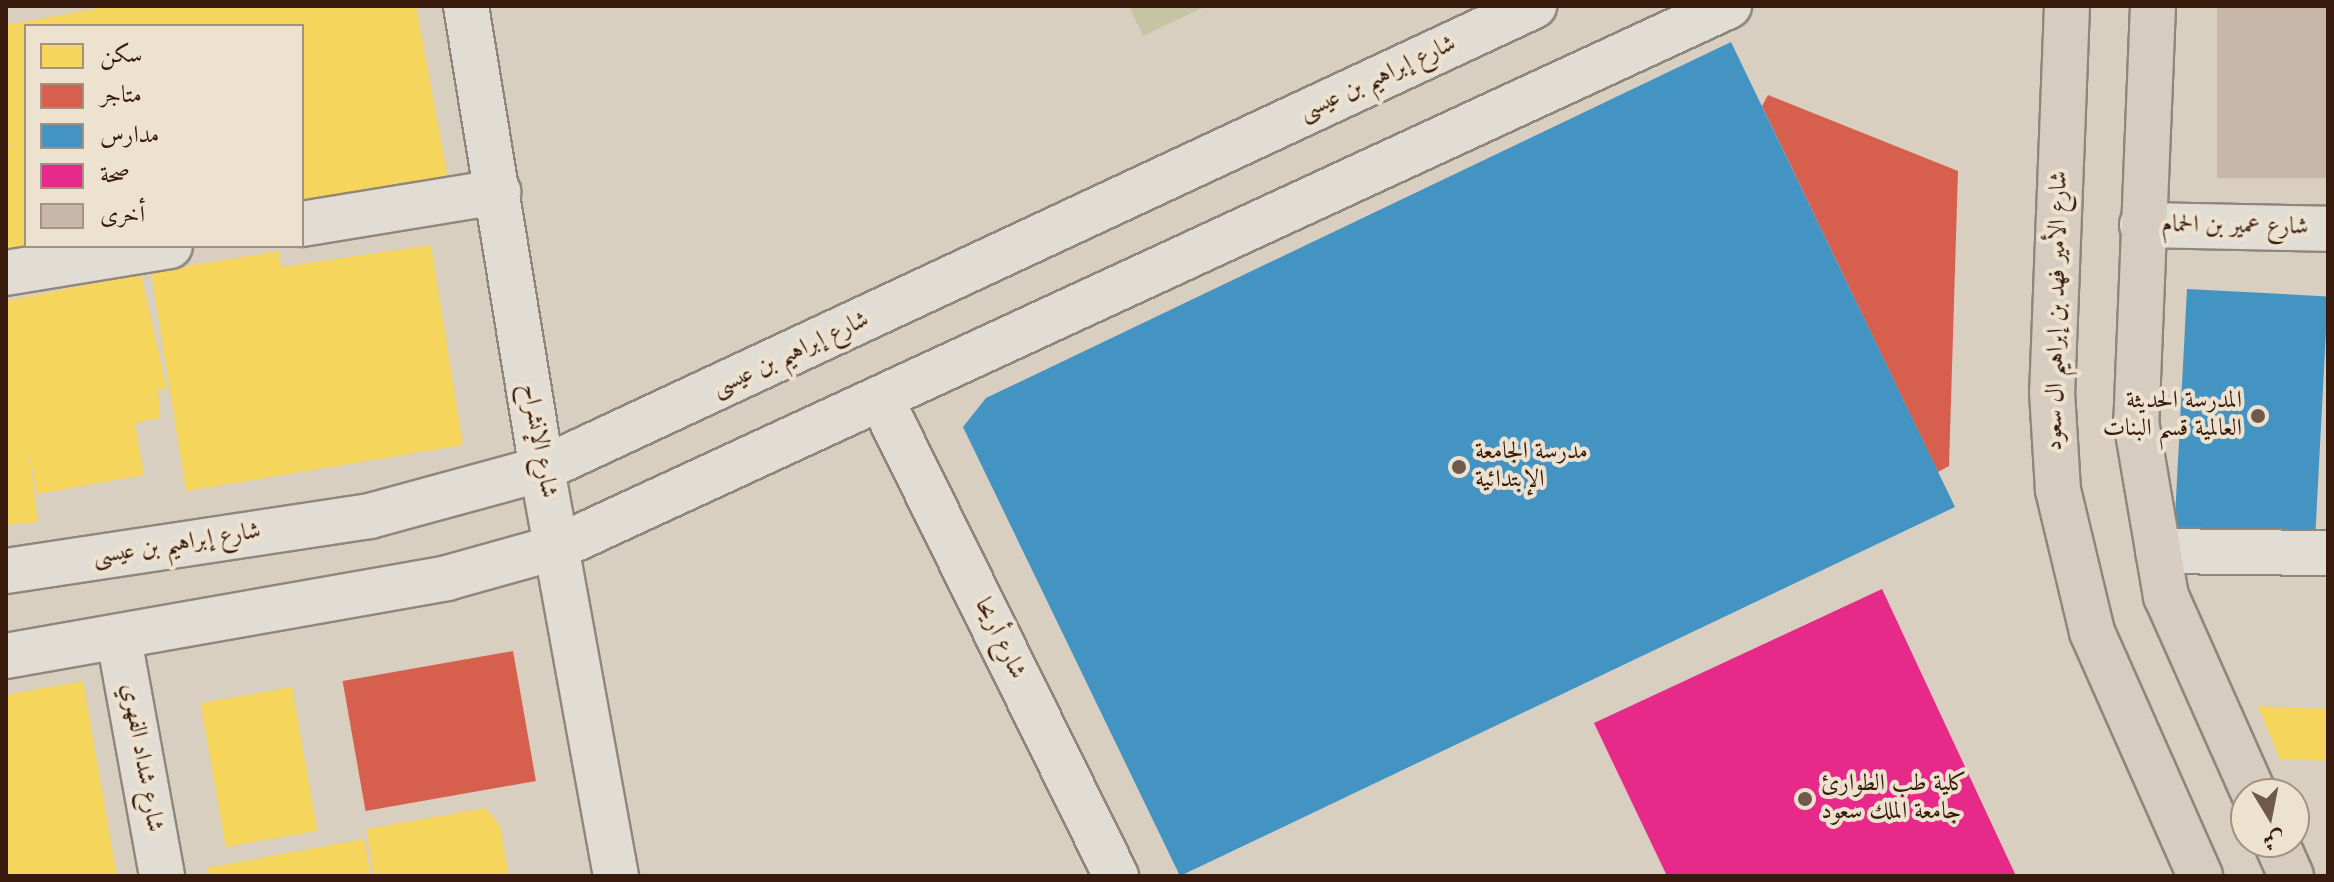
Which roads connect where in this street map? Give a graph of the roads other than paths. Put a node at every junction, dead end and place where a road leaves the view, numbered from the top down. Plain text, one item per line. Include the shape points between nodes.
1 (466, 6) edge
2 (1534, 6) edge
3 (1729, 6) edge
4 (2067, 6) edge
5 (2153, 6) edge
6 (498, 192) junction
7 (304, 224) edge
8 (2142, 225) junction
9 (2328, 229) edge
10 (158, 248) edge
11 (6, 273) edge
12 (882, 401) junction
13 (542, 469) junction
14 (558, 547) junction
15 (2158, 551) junction
16 (2328, 553) edge
17 (6, 571) edge
18 (119, 639) junction
19 (6, 656) edge
20 (2247, 778) edge
21 (162, 876) edge
22 (616, 876) edge
23 (1116, 876) edge
24 (2200, 876) edge

1 - 6 street, شارع الإنشراح
2 - 13 street, شارع إبراهيم بن عيسى
3 - 12 street
4 - 24 main road, شارع الأمير فهد بن إبراهيم ال سعود via 2052,392 2058,490 2092,632
5 - 8 main road
6 - 7 street
6 - 13 street, شارع الإنشراح
8 - 9 street, شارع عمير بن الحمام
8 - 15 main road via 2136,421
10 - 11 street
12 - 14 street
12 - 23 street, شارع أريحا
13 - 14 street, شارع الإنشراح
13 - 17 street, شارع إبراهيم بن عيسى via 370,516
14 - 18 street via 447,578
14 - 22 street, شارع الإنشراح
15 - 16 street
15 - 20 main road via 2166,596
18 - 19 street
18 - 21 street, شارع شداد الفهري

